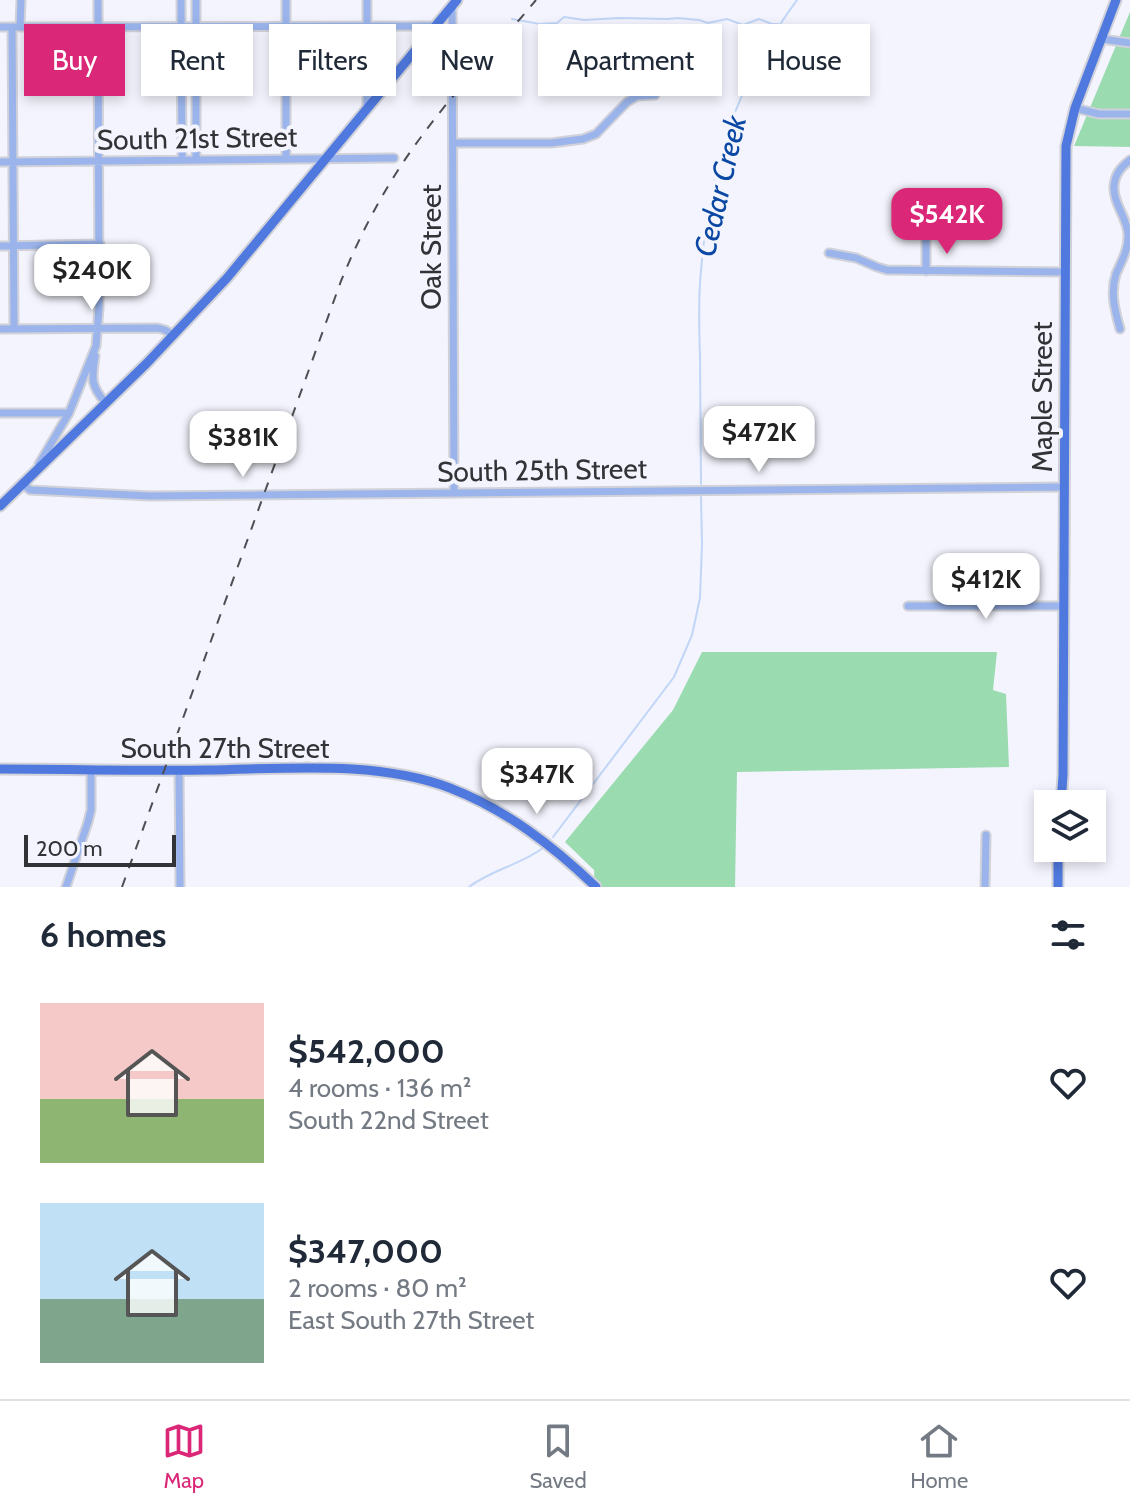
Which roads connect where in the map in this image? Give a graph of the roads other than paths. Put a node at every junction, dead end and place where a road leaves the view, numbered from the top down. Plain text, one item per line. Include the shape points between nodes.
1 (21, 0) edge
2 (98, 0) edge
3 (181, 0) edge
4 (196, 0) edge
5 (286, 0) edge
6 (367, 0) edge
7 (1116, 0) edge
8 (453, 2) edge
9 (98, 24) edge
10 (181, 24) edge
11 (196, 24) edge
12 (286, 24) edge
13 (367, 24) edge
14 (437, 24) edge
15 (0, 27) edge
16 (16, 27) junction
17 (24, 27) edge
18 (1102, 39) junction
19 (1130, 43) edge
20 (412, 54) edge
21 (99, 96) edge
22 (182, 96) edge
23 (196, 96) edge
24 (286, 96) edge
25 (367, 96) edge
26 (637, 96) edge
27 (367, 107) junction
28 (1075, 108) junction
29 (1130, 114) edge
30 (453, 143) junction
31 (286, 158) junction
32 (394, 158) dead end
33 (182, 160) junction
34 (196, 160) junction
35 (325, 160) junction
36 (1130, 160) edge
37 (99, 161) junction
38 (0, 162) edge
39 (13, 162) junction
40 (926, 227) dead end
41 (100, 244) junction
42 (0, 246) edge
43 (13, 246) junction
44 (829, 253) dead end
45 (926, 271) junction
46 (1065, 272) junction
47 (98, 328) junction
48 (0, 329) edge
49 (14, 329) junction
50 (1120, 329) dead end
51 (173, 335) junction
52 (96, 346) junction
53 (105, 402) junction
54 (0, 413) edge
55 (69, 413) junction
56 (37, 468) junction
57 (22, 483) junction
58 (1064, 487) junction
59 (454, 493) junction
60 (5, 497) edge
61 (0, 506) edge
62 (908, 606) dead end
63 (1063, 606) junction
64 (0, 769) edge
65 (91, 770) junction
66 (179, 770) junction
67 (1062, 790) edge
68 (986, 835) dead end
69 (1058, 862) edge
70 (66, 887) edge
71 (180, 887) edge
72 (596, 887) edge
73 (985, 887) edge
74 (1058, 887) edge

1 - 16 street
2 - 9 street
3 - 10 street
4 - 11 street
5 - 12 street
6 - 13 street
7 - 18 main road, Maple Street
8 - 14 main road
8 - 30 street, Oak Street
15 - 16 street
16 - 17 street
16 - 39 street
18 - 19 street
18 - 28 main road, Maple Street
20 - 27 main road
21 - 37 street
22 - 33 street
23 - 34 street
24 - 31 street
25 - 27 street
26 - 30 street via 596,134 583,139
27 - 35 main road
28 - 29 street
28 - 46 main road, Maple Street via 1066,146
30 - 59 street, Oak Street
31 - 34 street, South 21st Street
31 - 35 street, South 21st Street
32 - 35 street, South 21st Street
33 - 34 street, South 21st Street
33 - 37 street, South 21st Street
35 - 51 main road
36 - 50 street via 1114,184 1128,238 1113,290
37 - 39 street, South 21st Street
37 - 41 street
38 - 39 street, South 21st Street
39 - 43 street
40 - 45 street
41 - 43 street
41 - 47 street
42 - 43 street
43 - 49 street
44 - 45 street via 887,270
45 - 46 street
46 - 58 main road, Maple Street
47 - 49 street
47 - 51 street via 158,328
47 - 52 street
48 - 49 street
51 - 53 main road
52 - 53 street via 93,386
52 - 55 street
53 - 56 main road
54 - 55 street
55 - 56 street
56 - 57 main road
57 - 59 street, South 25th Street via 30,490 150,496
57 - 60 main road
58 - 59 street, South 25th Street
58 - 63 main road, Maple Street
60 - 61 main road
62 - 63 street
63 - 67 main road, Maple Street
64 - 65 main road, South 27th Street
65 - 66 main road, South 27th Street
65 - 70 street via 91,810
66 - 71 street
66 - 72 main road, South 27th Street via 375,771 418,779 477,800 531,832
68 - 73 street
69 - 74 main road

